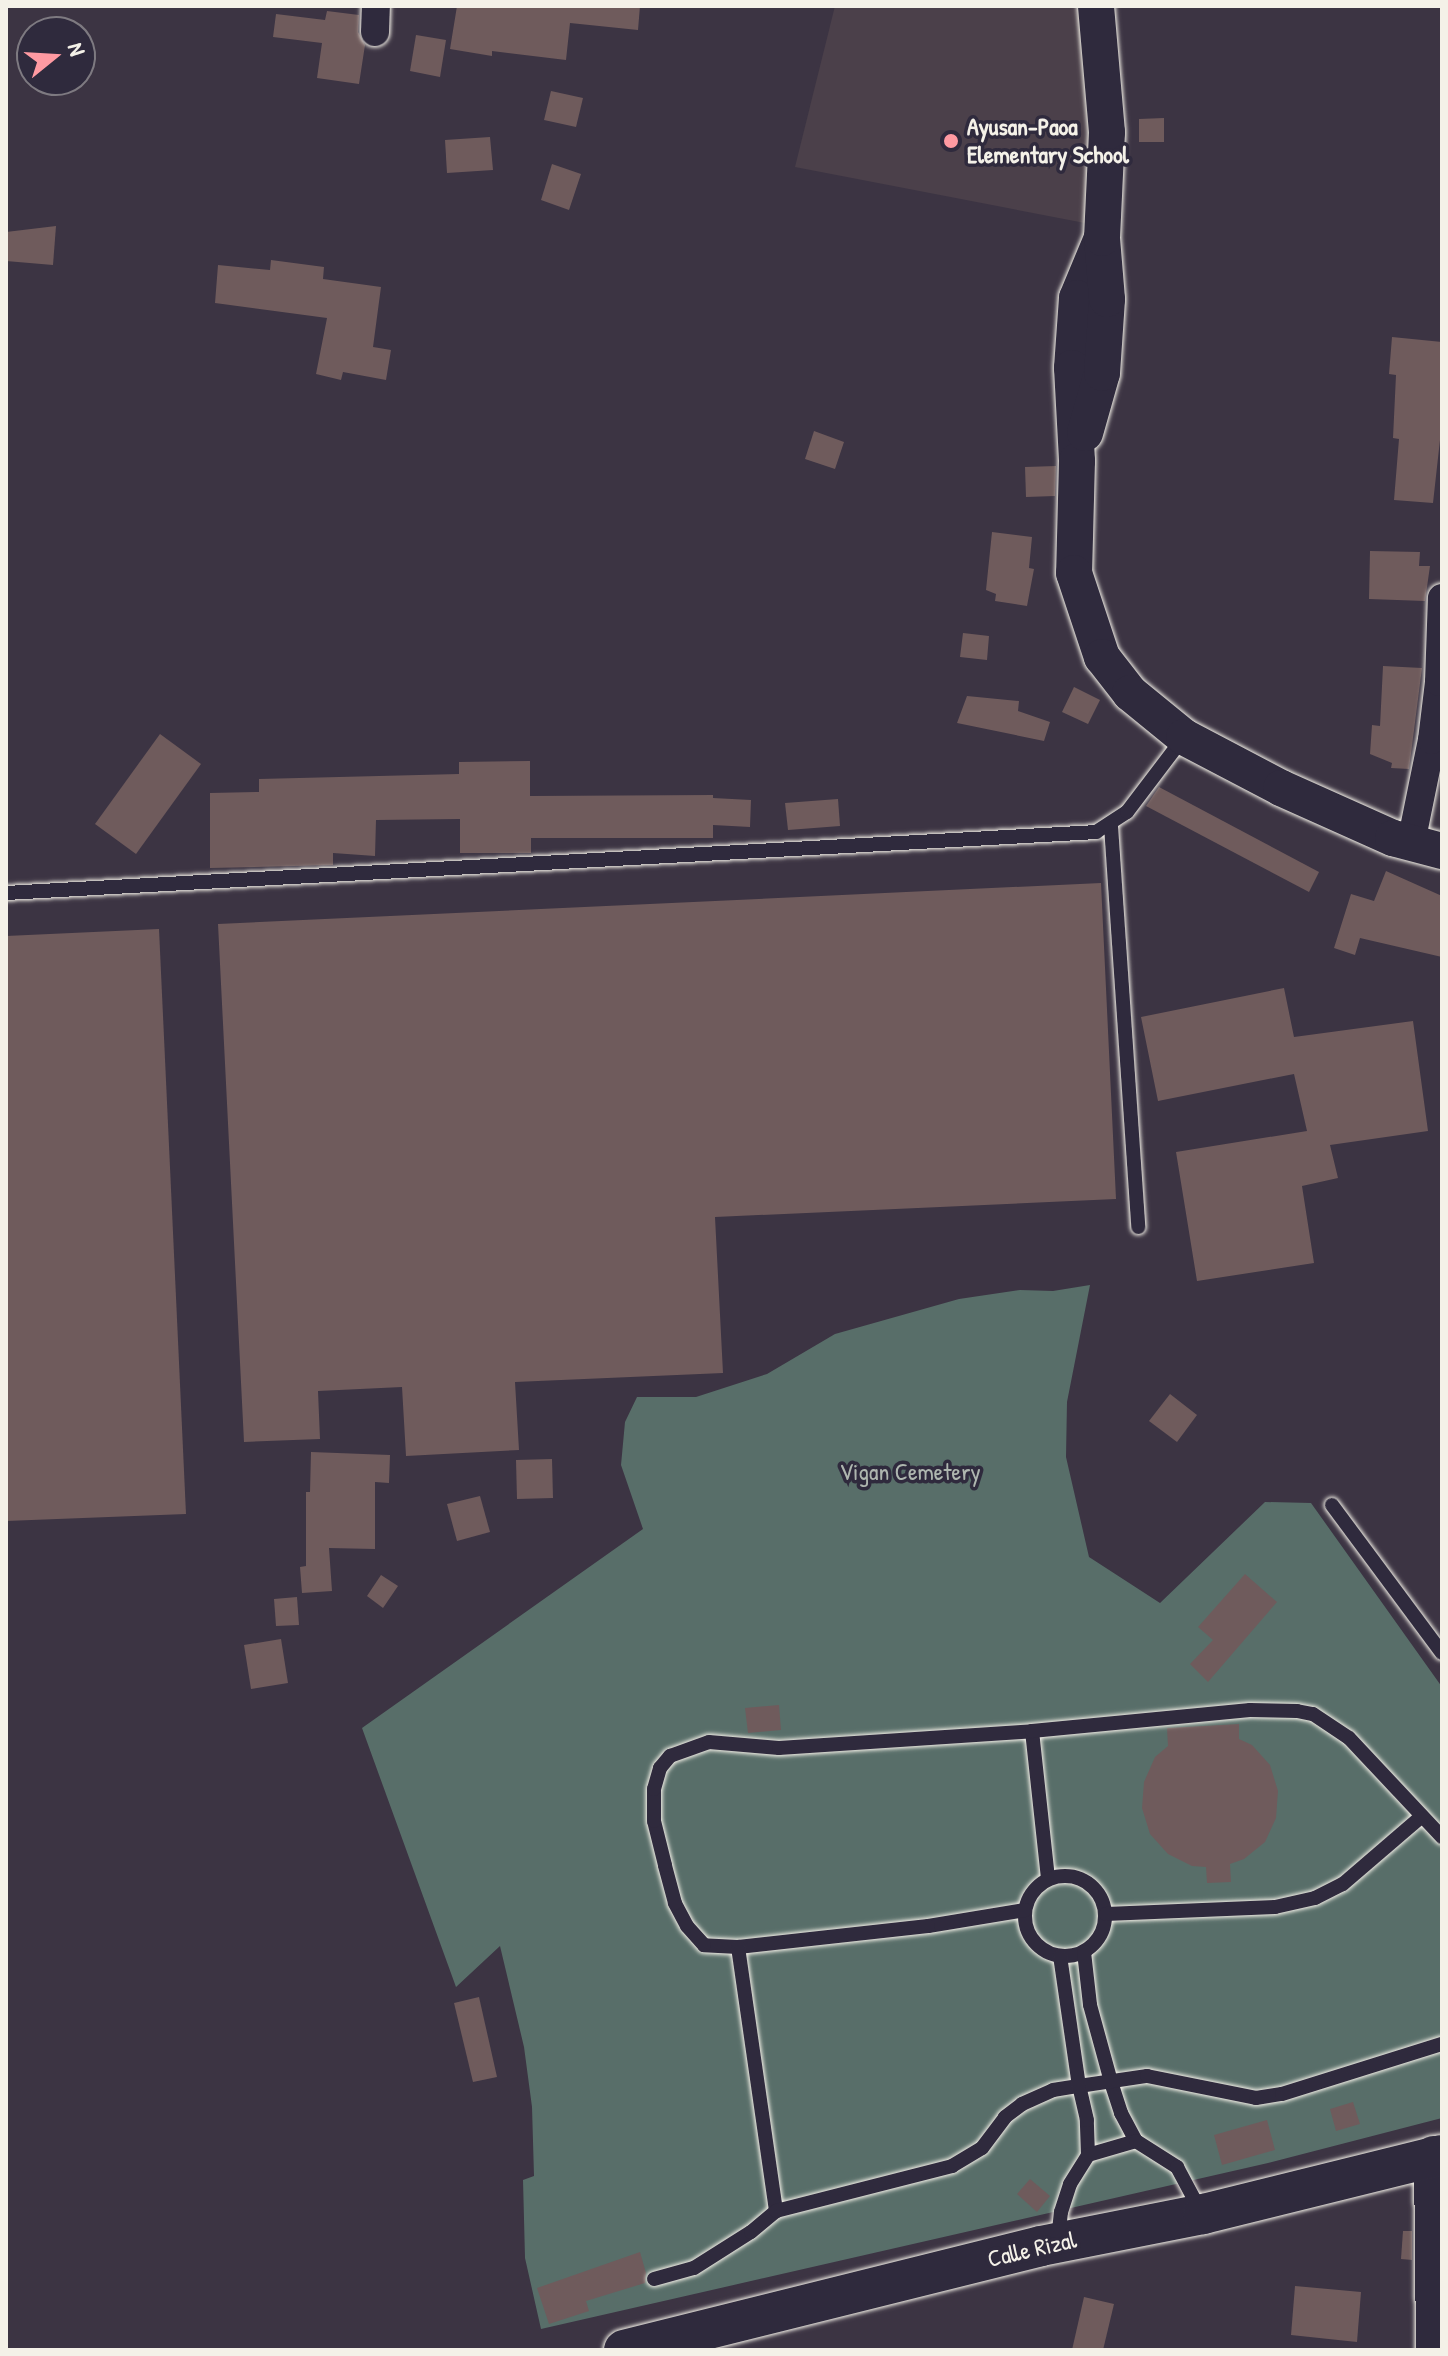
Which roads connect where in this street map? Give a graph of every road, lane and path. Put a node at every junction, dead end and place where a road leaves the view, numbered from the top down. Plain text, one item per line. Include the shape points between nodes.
1 (1096, 6) edge
2 (1442, 598) edge
3 (1184, 737) junction
4 (1111, 826) junction
5 (1427, 847) edge
6 (6, 893) edge
7 (1138, 1227) dead end
8 (1332, 1505) dead end
9 (1442, 1653) edge
10 (1032, 1731) junction
11 (1422, 1816) junction
12 (1442, 1837) edge
13 (1048, 1879) junction
14 (1025, 1910) junction
15 (1106, 1914) junction
16 (738, 1947) junction
17 (1084, 1952) junction
18 (1060, 1956) junction
19 (1442, 2044) edge
20 (1111, 2082) junction
21 (1079, 2086) junction
22 (1136, 2141) junction
23 (1088, 2155) junction
24 (1438, 2155) edge
25 (776, 2211) junction
26 (1203, 2214) junction
27 (1058, 2242) junction
28 (654, 2279) dead end
29 (624, 2350) edge
30 (1436, 2350) edge

1 - 3 street via 1107,132 1102,238 1077,461 1074,573 1102,657 1130,693
2 - 5 street
3 - 4 lane
3 - 5 street via 1281,788
4 - 6 lane via 1081,833
4 - 7 lane
8 - 9 lane
10 - 11 lane via 1250,1710 1313,1714 1349,1738
10 - 13 lane
10 - 16 lane via 779,1748 709,1742 670,1756 654,1789 654,1821 675,1903 704,1945
11 - 12 lane
11 - 15 lane via 1343,1884 1315,1898 1275,1907
13 - 14 lane
13 - 15 lane via 1082,1879 1102,1899
14 - 16 lane
14 - 18 lane via 1031,1938
15 - 17 lane via 1100,1936
16 - 25 lane
17 - 18 lane
17 - 20 lane via 1090,2005
18 - 21 lane
19 - 20 lane via 1256,2098 1147,2076
20 - 21 lane
20 - 22 lane
21 - 23 lane
21 - 25 lane via 1053,2090 1022,2104 982,2148 952,2166
22 - 23 lane
22 - 26 lane via 1177,2167
23 - 27 lane via 1070,2184
24 - 26 main road, Calle Rizal
24 - 30 main road
25 - 28 lane via 694,2268
26 - 27 main road, Calle Rizal
27 - 29 main road, Calle Rizal

